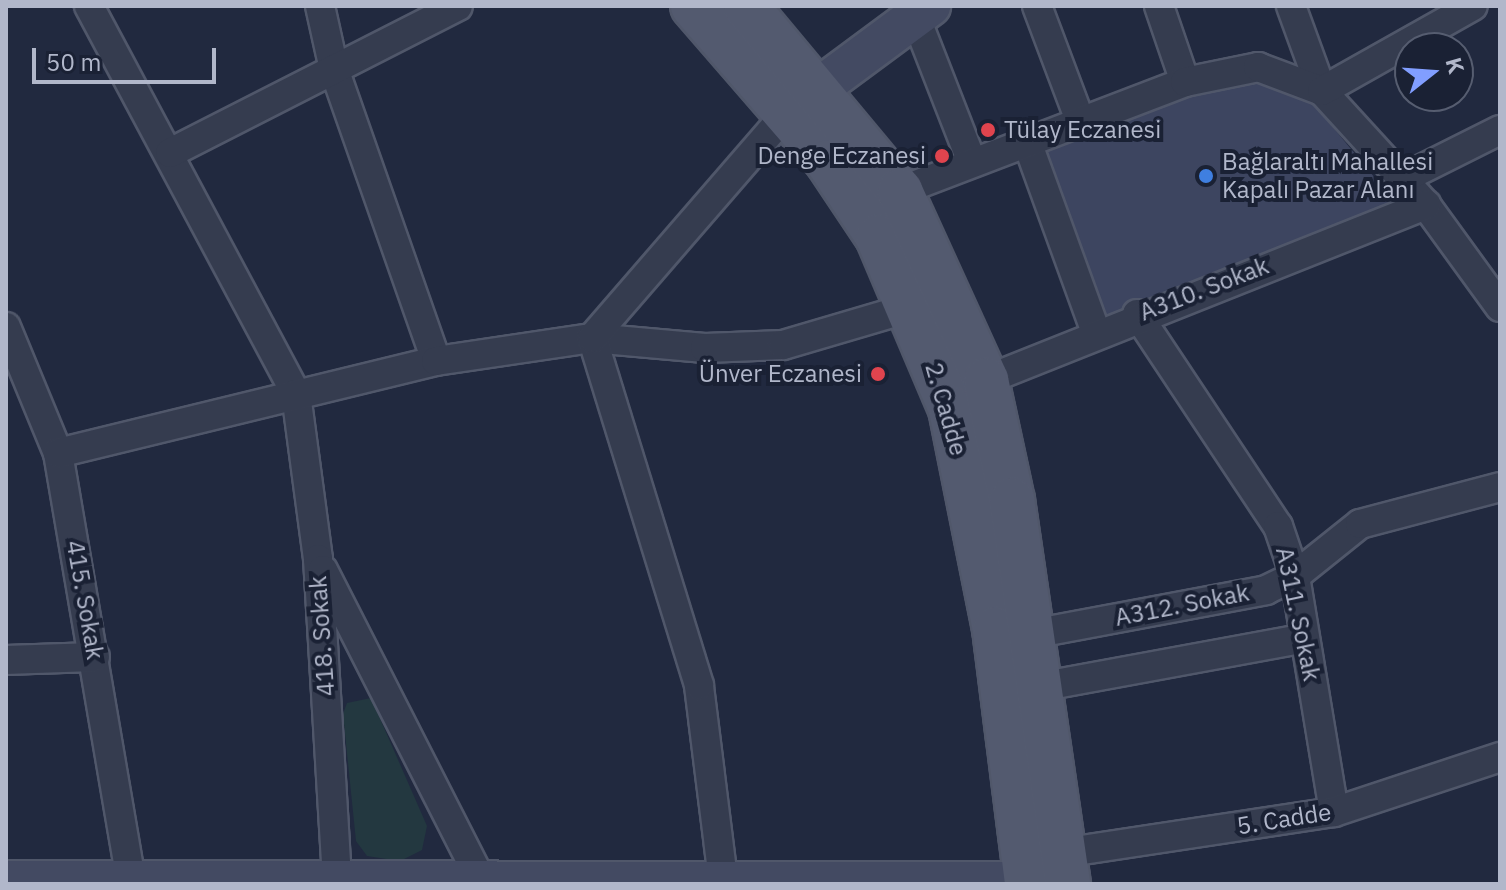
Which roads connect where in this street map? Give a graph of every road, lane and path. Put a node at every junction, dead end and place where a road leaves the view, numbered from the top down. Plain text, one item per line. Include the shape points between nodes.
1 (89, 6) edge
2 (320, 6) edge
3 (458, 6) edge
4 (693, 6) edge
5 (746, 6) edge
6 (1037, 6) edge
7 (1159, 6) edge
8 (1291, 6) edge
9 (1473, 6) edge
10 (923, 11) edge
11 (1433, 16) edge
12 (334, 69) junction
13 (1185, 82) junction
14 (1322, 91) junction
15 (802, 100) junction
16 (1079, 118) junction
17 (1500, 130) edge
18 (1026, 139) junction
19 (170, 153) junction
20 (972, 162) junction
21 (1402, 179) junction
22 (900, 191) junction
23 (1426, 205) junction
24 (1495, 289) edge
25 (912, 307) junction
26 (1137, 314) junction
27 (6, 327) edge
28 (1096, 332) junction
29 (592, 338) junction
30 (436, 361) junction
31 (986, 380) junction
32 (296, 394) junction
33 (58, 453) junction
34 (1500, 487) edge
35 (318, 559) junction
36 (1295, 576) junction
37 (1032, 634) junction
38 (1305, 638) junction
39 (95, 657) junction
40 (6, 660) edge
41 (1039, 687) junction
42 (1500, 757) edge
43 (1334, 812) junction
44 (1046, 876) edge
45 (337, 878) junction
46 (723, 879) junction
47 (6, 881) edge
48 (395, 881) edge
49 (482, 881) edge
50 (132, 883) edge

1 - 19 street
2 - 12 street
3 - 12 street
4 - 15 main road, 2. Cadde
5 - 15 main road, 2. Cadde
6 - 16 street
7 - 13 street
8 - 14 street
9 - 11 street
10 - 15 main road
10 - 20 street
11 - 14 street
12 - 19 street
12 - 30 street
13 - 14 street via 1258,67
13 - 16 street
14 - 21 street
15 - 22 main road, 2. Cadde
15 - 25 main road, 2. Cadde
15 - 29 street
16 - 18 street
17 - 21 street
18 - 20 street
18 - 28 street
19 - 32 street
20 - 22 street
21 - 23 street
22 - 31 main road, 2. Cadde
23 - 24 street
23 - 26 street, A310. Sokak
25 - 29 street via 783,345 705,348
25 - 44 main road, 2. Cadde via 951,409
26 - 28 street, A310. Sokak
26 - 36 street, A311. Sokak via 1278,526
27 - 33 street, 415. Sokak
28 - 31 street, A310. Sokak
29 - 30 street
29 - 46 street via 699,685
30 - 32 street
31 - 37 main road, 2. Cadde
32 - 33 street
32 - 35 street, 418. Sokak
33 - 39 street, 415. Sokak
34 - 36 street, A312. Sokak via 1360,524
35 - 45 street, 418. Sokak
35 - 49 street
36 - 37 street, A312. Sokak via 1266,590
36 - 38 street, A311. Sokak
37 - 41 main road, 2. Cadde
38 - 41 street
38 - 43 street, A311. Sokak
39 - 40 street
39 - 50 street, 415. Sokak
41 - 44 main road, 2. Cadde
42 - 43 street, 5. Cadde
43 - 44 street, 5. Cadde
44 - 46 main road, 5. Cadde
45 - 48 main road, 5. Cadde
45 - 50 main road, 5. Cadde
46 - 49 main road, 5. Cadde
47 - 50 main road, 5. Cadde
48 - 49 main road, 5. Cadde

